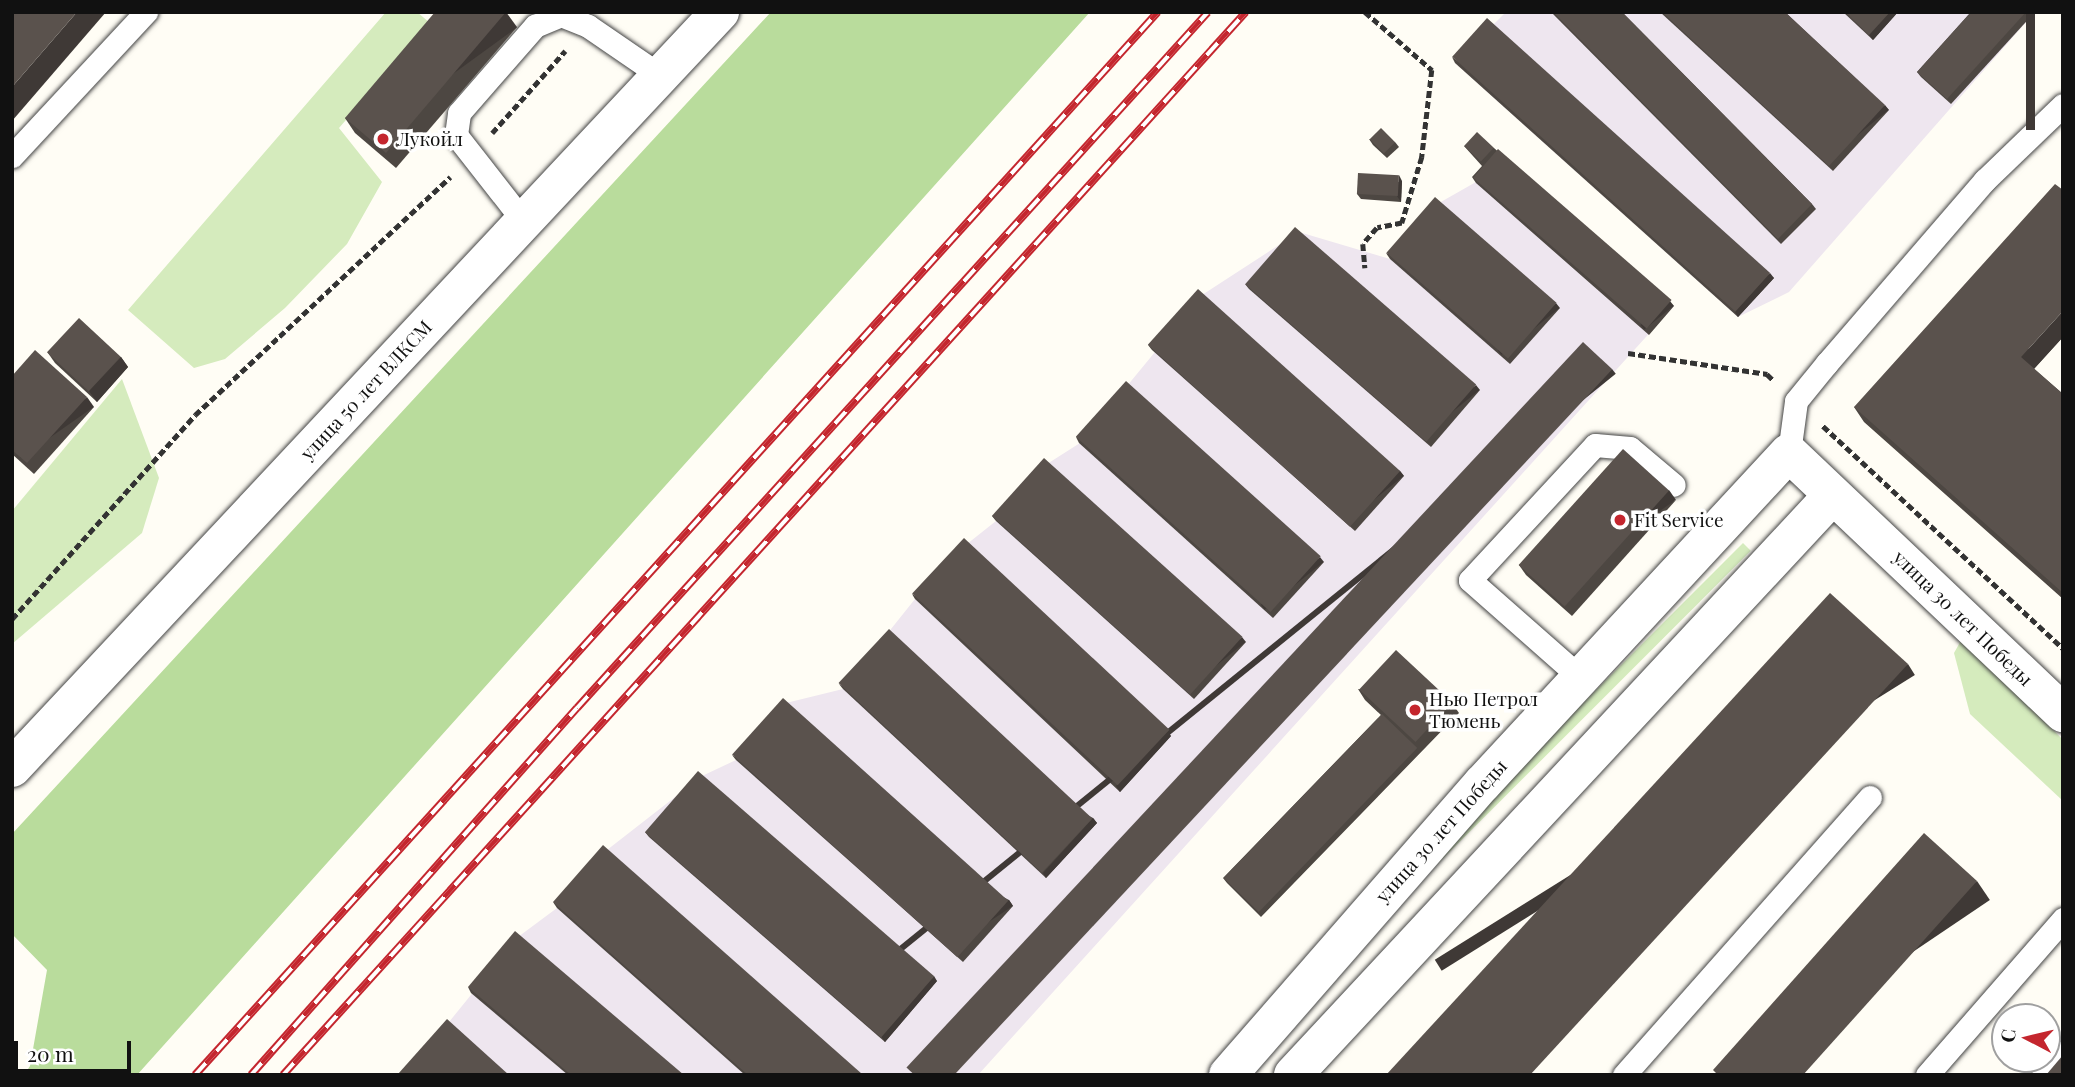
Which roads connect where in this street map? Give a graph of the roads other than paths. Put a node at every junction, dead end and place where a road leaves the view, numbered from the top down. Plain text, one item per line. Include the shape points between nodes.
1 (146, 12) edge
2 (720, 12) edge
3 (661, 76) junction
4 (2063, 105) edge
5 (12, 156) edge
6 (524, 222) junction
7 (1789, 453) junction
8 (1674, 485) dead end
9 (1833, 495) junction
10 (1581, 678) junction
11 (2063, 713) edge
12 (12, 768) edge
13 (1870, 797) dead end
14 (2063, 919) edge
15 (2063, 1052) edge
16 (1228, 1075) edge
17 (1293, 1075) edge
18 (1624, 1075) edge
19 (1927, 1075) edge
20 (2043, 1075) edge

1 - 5 lane
2 - 3 street, улица 50 лет ВЛКСМ
3 - 6 street, улица 50 лет ВЛКСМ
3 - 6 lane via 587,26 561,15 535,26 459,113 456,135
4 - 7 lane via 1985,180 1796,401
6 - 12 street, улица 50 лет ВЛКСМ
7 - 9 street, улица 30 лет Победы
7 - 10 street, улица 30 лет Победы
8 - 10 lane via 1630,448 1595,445 1470,580
9 - 11 street, улица 30 лет Победы
9 - 17 street
10 - 16 street, улица 30 лет Победы via 1482,784
13 - 18 lane
14 - 19 lane
15 - 20 lane

